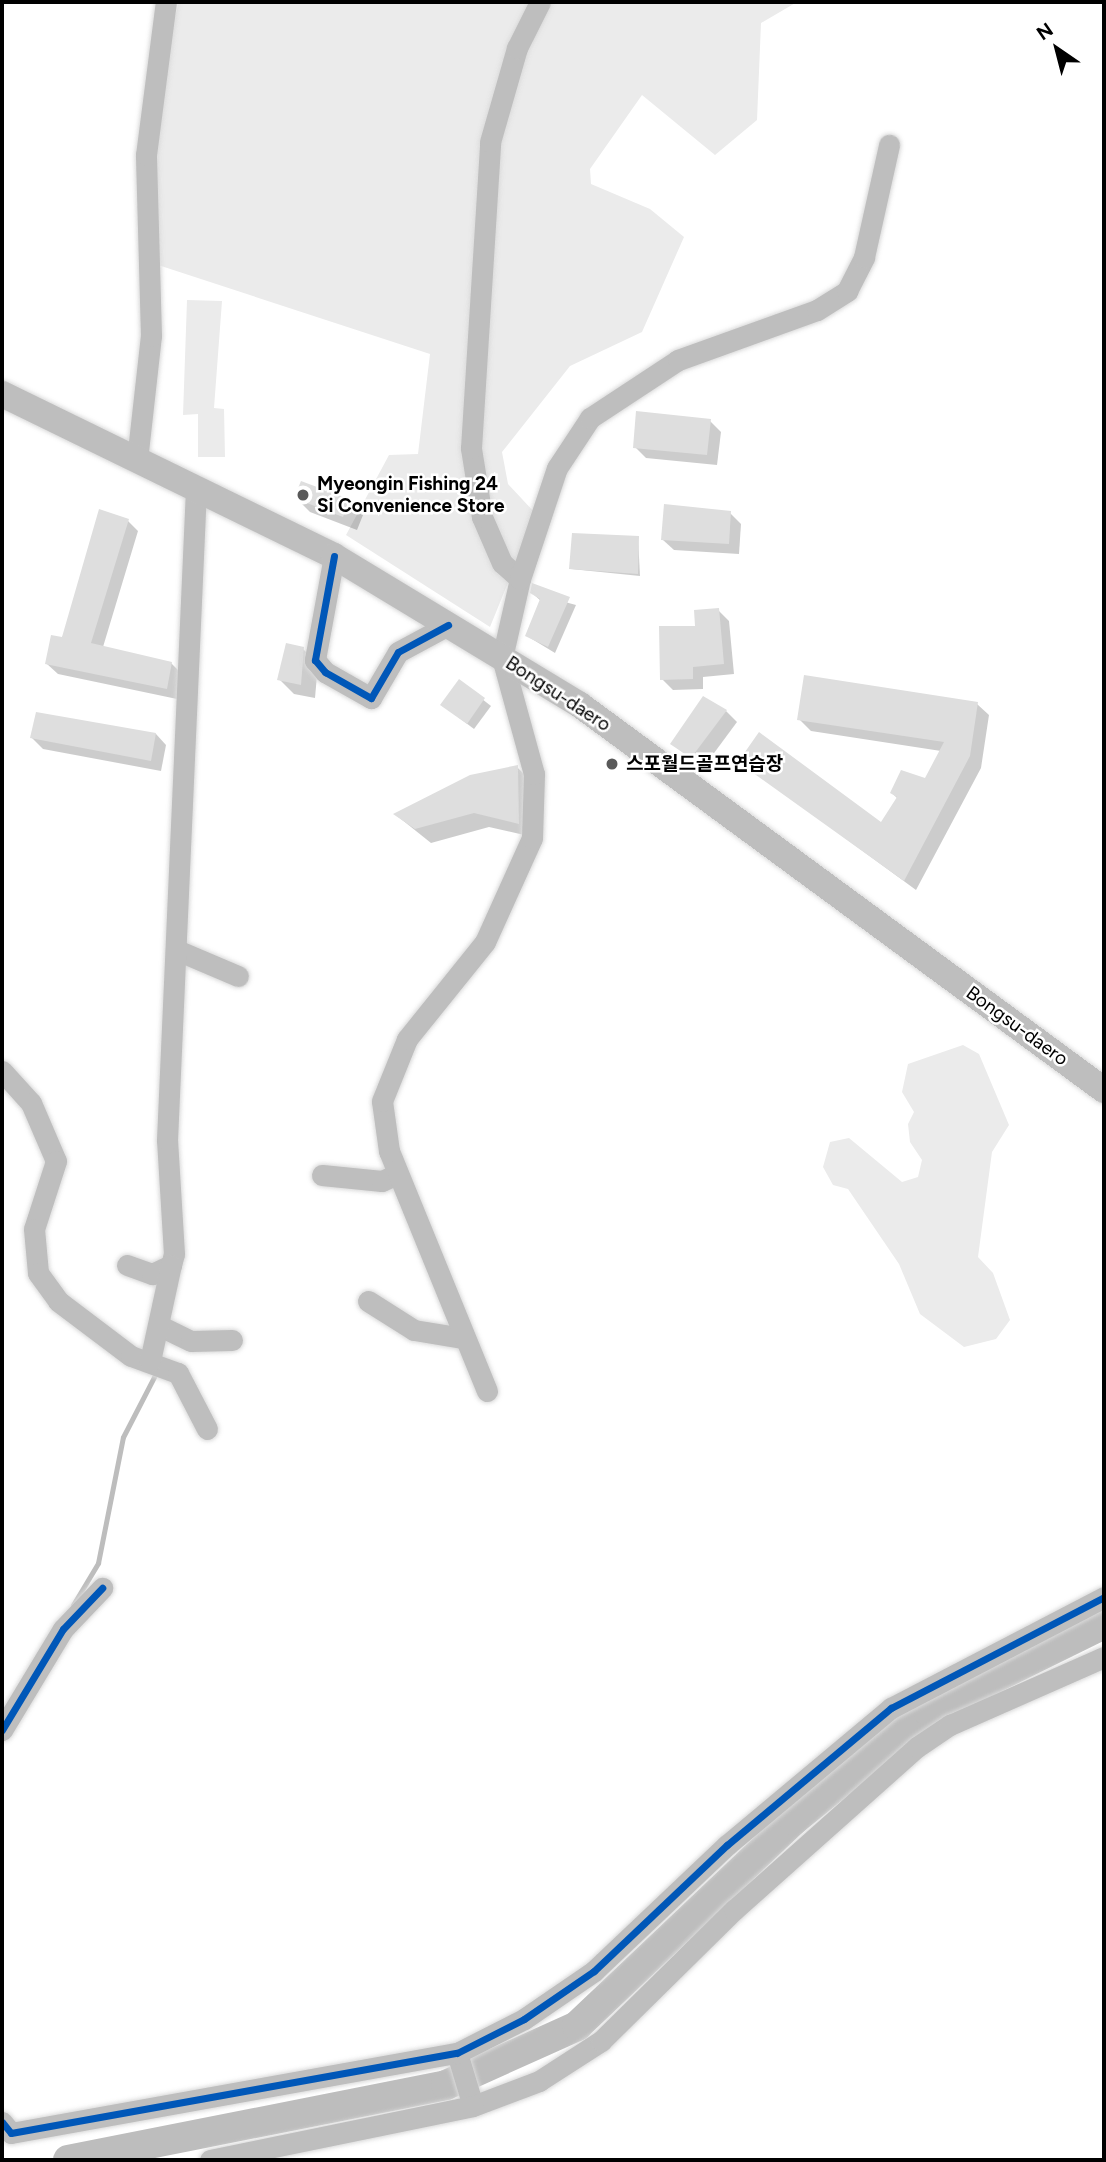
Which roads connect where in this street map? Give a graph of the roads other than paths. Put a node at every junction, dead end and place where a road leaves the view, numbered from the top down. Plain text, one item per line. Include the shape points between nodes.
1 (166, 2) edge
2 (540, 2) edge
3 (889, 145) dead end
4 (2, 394) edge
5 (137, 460) junction
6 (196, 489) junction
7 (334, 556) junction
8 (520, 579) junction
9 (449, 625) junction
10 (502, 658) junction
11 (179, 951) junction
12 (239, 976) dead end
13 (2, 1071) edge
14 (1104, 1090) edge
15 (397, 1174) junction
16 (322, 1175) dead end
17 (127, 1265) dead end
18 (171, 1265) junction
19 (368, 1301) dead end
20 (160, 1326) junction
21 (463, 1338) junction
22 (232, 1340) dead end
23 (150, 1361) junction
24 (487, 1391) dead end
25 (207, 1429) dead end
26 (102, 1588) dead end
27 (1104, 1597) edge
28 (1104, 1657) edge
29 (2, 1730) edge
30 (458, 2054) junction
31 (473, 2106) junction
32 (2, 2122) edge
33 (210, 2160) edge

1 - 5 street via 146,155 151,335
2 - 8 street via 517,48 490,142 471,448 482,517 502,563
3 - 8 street via 864,257 847,291 817,310 678,360 590,418 558,468
4 - 5 main road, Bongsu-daero
5 - 6 main road, Bongsu-daero
6 - 7 main road, Bongsu-daero
6 - 11 street
7 - 9 main road, Bongsu-daero
7 - 9 street via 315,660 325,672 371,698 398,652
8 - 10 street
9 - 10 main road, Bongsu-daero
10 - 14 main road, Bongsu-daero via 580,705
10 - 15 street via 534,774 532,838 485,942 395,1060 383,1101
11 - 12 street
11 - 18 street via 167,1140
13 - 23 street via 31,1103 56,1161 34,1229 38,1273 58,1301 131,1356
15 - 16 street via 382,1181
15 - 21 street
17 - 18 street via 152,1274
18 - 20 street
19 - 21 street via 414,1330
20 - 22 street via 191,1340
20 - 23 street
21 - 24 street
23 - 25 street via 178,1373
26 - 29 street via 63,1629
27 - 30 street via 891,1709 727,1845 594,1971 524,2019
28 - 31 street via 928,1738 734,1910 601,2041 539,2081
30 - 31 street
30 - 32 street via 11,2133
31 - 33 street

